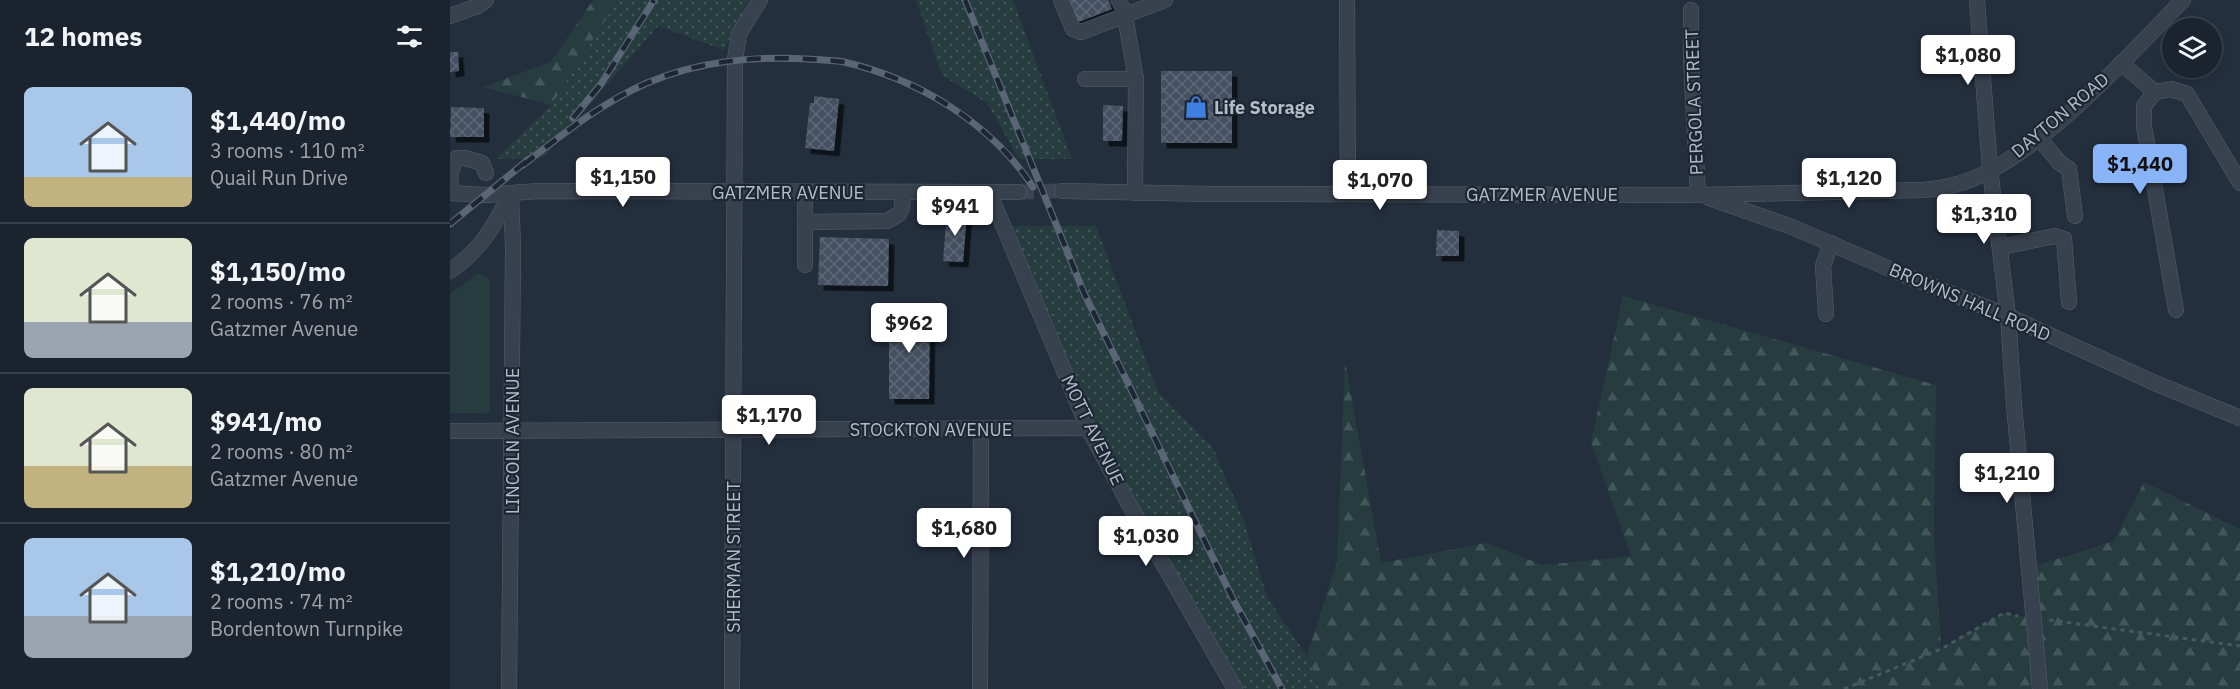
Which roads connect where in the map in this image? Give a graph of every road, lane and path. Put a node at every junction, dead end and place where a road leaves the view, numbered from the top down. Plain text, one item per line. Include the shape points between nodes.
1 (486, 0) edge
2 (760, 0) edge
3 (1061, 0) edge
4 (1119, 0) edge
5 (1165, 0) edge
6 (1347, 0) edge
7 (1977, 0) edge
8 (2183, 0) edge
9 (1691, 10) dead end
10 (450, 16) edge
11 (1125, 16) junction
12 (2121, 63) junction
13 (1085, 79) dead end
14 (1136, 79) junction
15 (2155, 92) junction
16 (2038, 137) junction
17 (1990, 170) junction
18 (486, 173) dead end
19 (2240, 183) edge
20 (450, 186) edge
21 (1062, 191) tunnel mouth
22 (734, 192) junction
23 (903, 192) junction
24 (989, 192) junction
25 (1019, 192) tunnel mouth
26 (450, 193) edge
27 (804, 193) junction
28 (1135, 193) junction
29 (511, 194) junction
30 (1348, 194) junction
31 (1698, 195) junction
32 (2075, 216) dead end
33 (805, 222) junction
34 (1831, 243) junction
35 (2001, 247) junction
36 (805, 265) dead end
37 (450, 271) edge
38 (2069, 302) dead end
39 (2176, 310) dead end
40 (1826, 314) dead end
41 (2008, 316) junction
42 (2240, 418) edge
43 (1088, 428) junction
44 (734, 429) junction
45 (981, 430) junction
46 (450, 431) edge
47 (512, 431) junction
48 (510, 689) edge
49 (732, 689) edge
50 (980, 689) edge
51 (1235, 689) edge
52 (2040, 689) edge

1 - 10 street
2 - 22 street, SHERMAN STREET via 739,34 735,59
3 - 11 street via 1072,29 1081,32
4 - 11 street
5 - 11 street
6 - 30 street
7 - 17 street
8 - 12 street, DAYTON ROAD
9 - 31 street, PERGOLA STREET
11 - 14 street
12 - 15 street
12 - 16 street, DAYTON ROAD
13 - 14 street
14 - 28 street
15 - 19 street via 2171,89 2187,94
15 - 39 street via 2144,106 2144,126
16 - 17 street, DAYTON ROAD
16 - 32 street via 2068,169
17 - 31 street, DAYTON ROAD via 1956,185 1923,190
17 - 35 street
18 - 20 street via 482,163 457,158
21 - 28 street, GATZMER AVENUE
22 - 27 street, GATZMER AVENUE
22 - 29 street, GATZMER AVENUE
22 - 44 street, SHERMAN STREET
23 - 24 street, GATZMER AVENUE
23 - 27 street, GATZMER AVENUE
23 - 33 street via 899,214 887,221
24 - 25 street, GATZMER AVENUE
24 - 43 street, MOTT AVENUE
26 - 29 street, GATZMER AVENUE
27 - 33 street
28 - 30 street, GATZMER AVENUE
29 - 37 street via 496,224 471,256
29 - 47 street, LINCOLN AVENUE
30 - 31 street, GATZMER AVENUE
31 - 34 street, BROWNS HALL ROAD
33 - 36 street
34 - 40 street via 1823,266
34 - 41 street, BROWNS HALL ROAD
35 - 38 street via 2055,236 2064,239
35 - 41 street
41 - 42 street, BROWNS HALL ROAD
41 - 52 street
43 - 45 street, STOCKTON AVENUE
43 - 51 street, MOTT AVENUE
44 - 45 street, STOCKTON AVENUE
44 - 47 street, STOCKTON AVENUE
44 - 49 street, SHERMAN STREET
45 - 50 street
46 - 47 street, STOCKTON AVENUE
47 - 48 street, LINCOLN AVENUE

